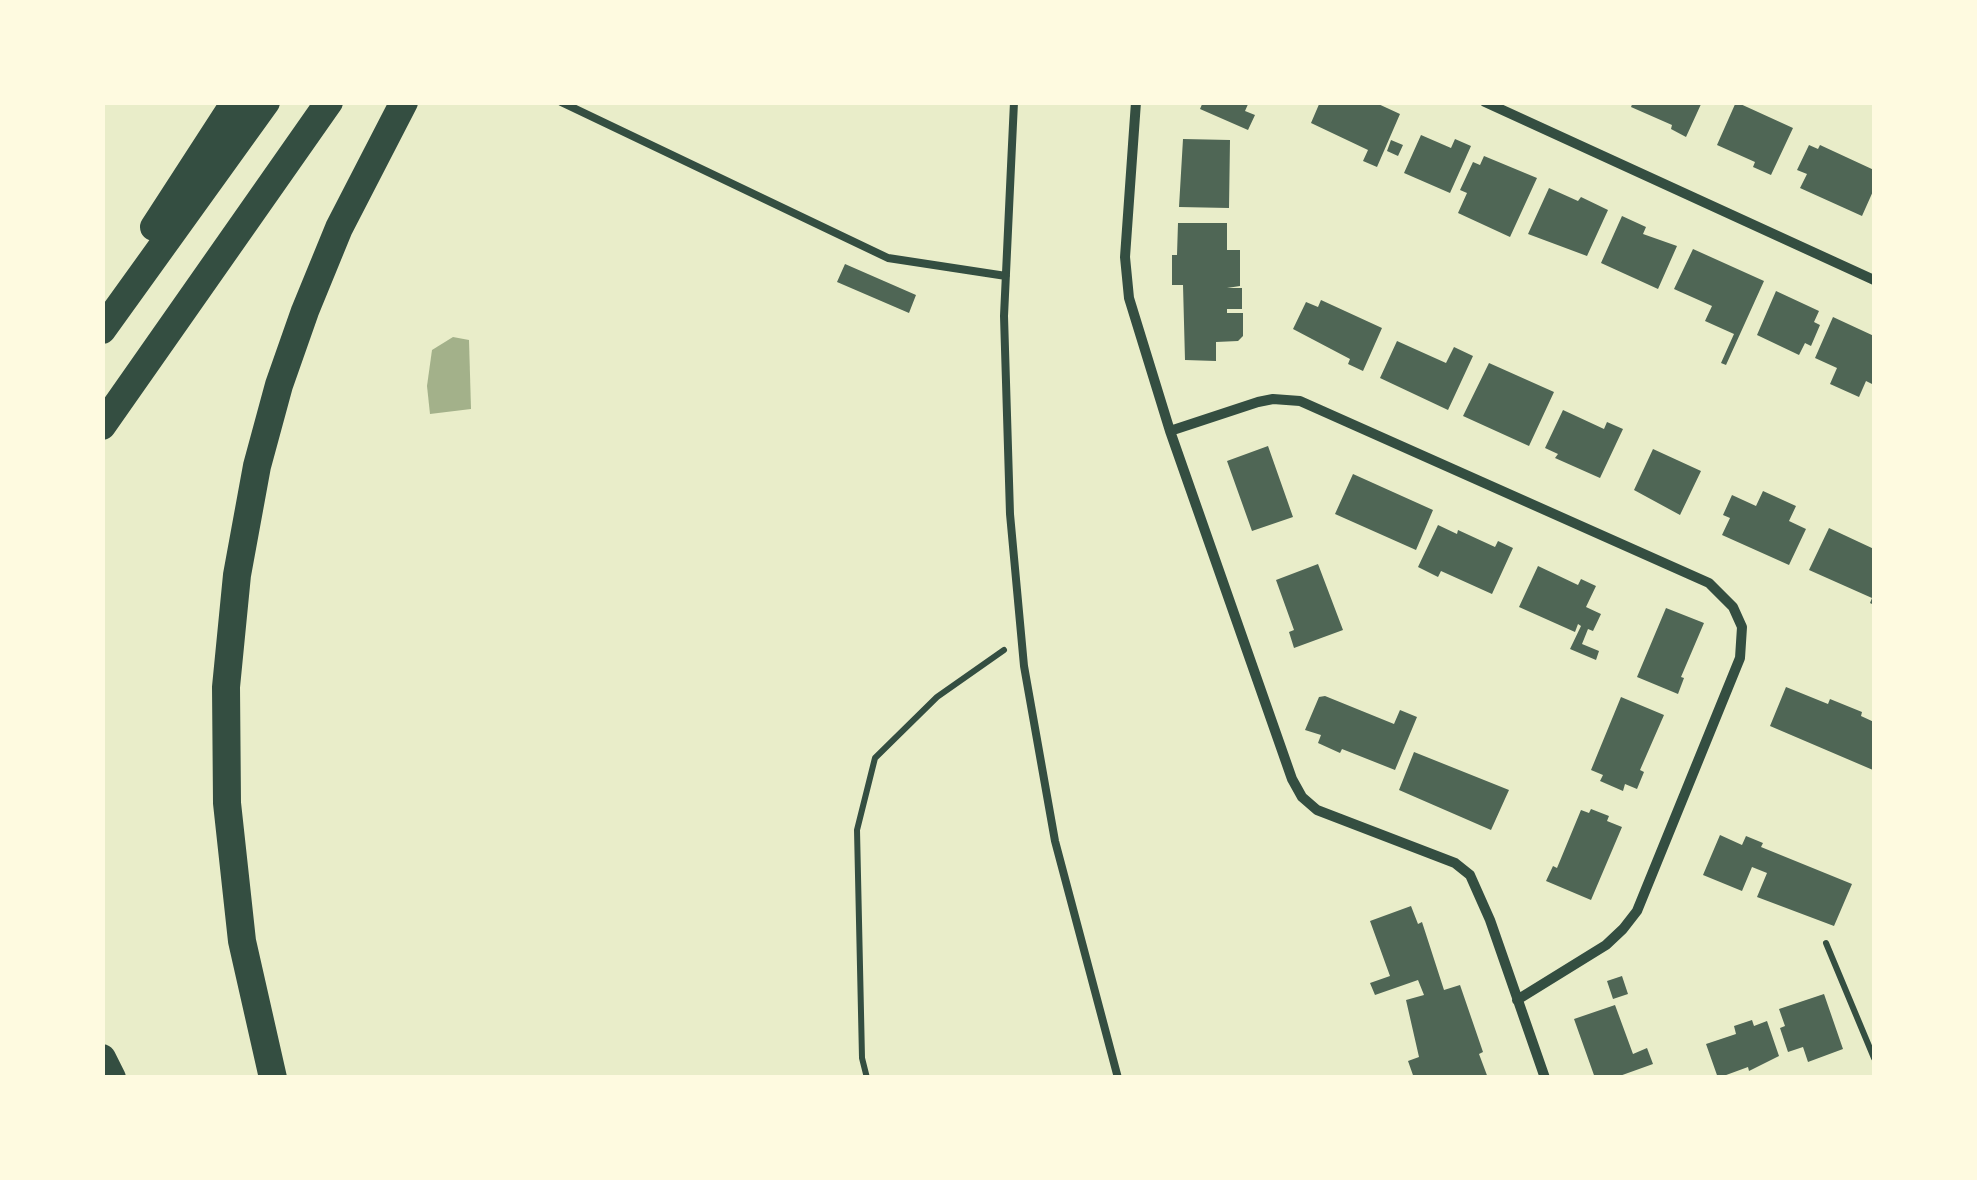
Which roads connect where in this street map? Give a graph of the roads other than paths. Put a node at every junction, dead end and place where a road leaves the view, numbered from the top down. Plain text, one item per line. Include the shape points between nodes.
1 (235, 102) edge
2 (266, 102) edge
3 (329, 102) edge
4 (404, 102) edge
5 (561, 102) edge
6 (1014, 102) edge
7 (1136, 102) edge
8 (1486, 102) edge
9 (1006, 276) junction
10 (1874, 280) edge
11 (102, 308) edge
12 (102, 330) edge
13 (102, 426) edge
14 (1170, 431) junction
15 (1517, 1000) junction
16 (102, 1058) edge
17 (112, 1078) edge
18 (273, 1078) edge
19 (1118, 1078) edge
20 (1544, 1078) edge

1 - 11 highway
2 - 12 highway
3 - 13 highway
4 - 18 highway via 304,311 256,466 238,575 226,687 226,803 242,940
5 - 9 lane via 888,258
6 - 9 lane
7 - 14 street via 1126,284
8 - 10 street
9 - 19 lane via 1010,514 1021,638 1055,842
14 - 15 street via 1302,797 1317,810 1463,868 1480,895
14 - 15 street via 1242,406 1300,401 1708,583 1734,607 1742,627 1740,658 1637,910 1614,938
15 - 20 street
16 - 17 highway

